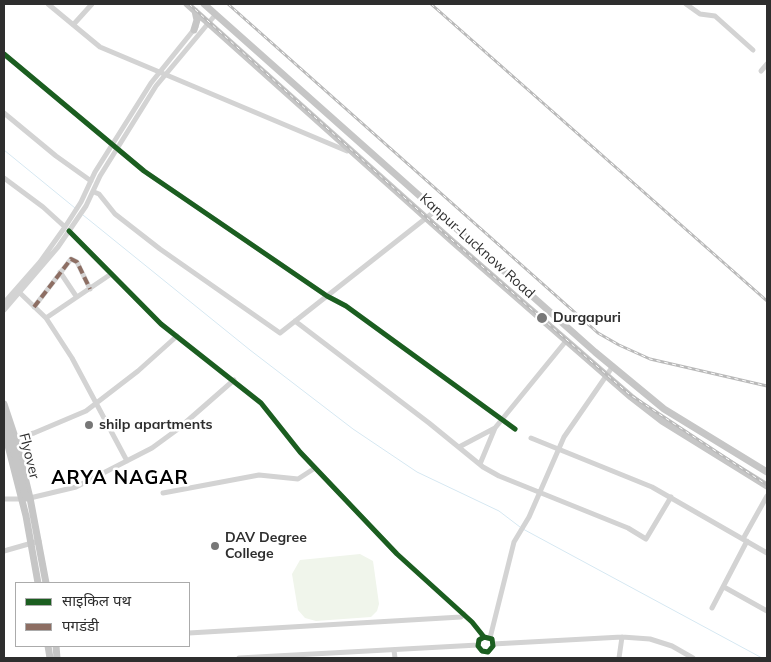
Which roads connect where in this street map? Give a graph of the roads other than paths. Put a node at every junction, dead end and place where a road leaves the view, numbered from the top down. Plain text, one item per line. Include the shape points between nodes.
1 (48, 4) edge
2 (92, 4) edge
3 (187, 4) edge
4 (204, 4) edge
5 (686, 4) edge
6 (195, 10) junction
7 (214, 12) junction
8 (206, 20) junction
9 (73, 25) junction
10 (194, 30) junction
11 (753, 50) dead end
12 (4, 54) edge
13 (767, 64) edge
14 (277, 68) junction
15 (761, 71) dead end
16 (159, 73) junction
17 (164, 76) junction
18 (268, 77) junction
19 (319, 106) junction
20 (4, 113) edge
21 (311, 115) junction
22 (112, 144) junction
23 (117, 149) junction
24 (349, 150) junction
25 (4, 178) edge
26 (91, 181) junction
27 (94, 192) junction
28 (84, 204) junction
29 (435, 211) junction
30 (426, 218) junction
31 (67, 229) junction
32 (60, 272) junction
33 (112, 274) junction
34 (90, 289) junction
35 (20, 293) junction
36 (76, 296) junction
37 (327, 296) junction
38 (4, 303) edge
39 (34, 307) junction
40 (4, 310) edge
41 (46, 318) junction
42 (295, 321) junction
43 (177, 336) junction
44 (566, 341) junction
45 (613, 366) junction
46 (605, 375) junction
47 (234, 380) junction
48 (4, 404) edge
49 (97, 404) junction
50 (4, 411) edge
51 (501, 420) junction
52 (495, 428) junction
53 (4, 430) edge
54 (514, 430) dead end
55 (16, 438) junction
56 (531, 438) dead end
57 (7, 440) junction
58 (459, 447) junction
59 (558, 449) junction
60 (127, 461) junction
61 (480, 464) junction
62 (315, 468) junction
63 (767, 472) edge
64 (767, 486) edge
65 (540, 492) junction
66 (163, 493) dead end
67 (767, 496) edge
68 (671, 497) junction
69 (26, 498) junction
70 (4, 499) edge
71 (28, 508) junction
72 (26, 518) junction
73 (35, 518) junction
74 (745, 540) junction
75 (39, 541) junction
76 (31, 545) junction
77 (4, 551) edge
78 (767, 553) edge
79 (38, 582) edge
80 (46, 582) edge
81 (724, 587) junction
82 (712, 608) dead end
83 (767, 611) edge
84 (464, 614) junction
85 (190, 633) edge
86 (487, 637) junction
87 (622, 637) junction
88 (493, 644) junction
89 (478, 645) junction
90 (394, 650) junction
91 (487, 655) edge
92 (685, 656) edge
93 (239, 658) edge
94 (395, 658) edge
95 (619, 658) edge
96 (693, 658) edge

1 - 9 street
2 - 9 street
3 - 6 main road, Kanpur-Lucknow Road
4 - 7 main road, Kanpur-Lucknow Road
5 - 11 street via 700,14 715,16
6 - 8 main road, Kanpur-Lucknow Road
6 - 10 main road
7 - 8 street
7 - 14 main road, Kanpur-Lucknow Road
8 - 10 street
8 - 17 street
8 - 18 main road, Kanpur-Lucknow Road
9 - 16 street via 100,47
10 - 16 street
12 - 22 street
13 - 15 street
14 - 18 main road
14 - 19 main road, Kanpur-Lucknow Road
16 - 17 street
16 - 22 street
17 - 23 street
17 - 24 street
18 - 21 main road, Kanpur-Lucknow Road
19 - 21 main road
19 - 29 main road, Kanpur-Lucknow Road
20 - 26 street
21 - 24 main road, Kanpur-Lucknow Road
22 - 23 street
22 - 26 street
23 - 27 street
23 - 37 street via 144,171
24 - 30 main road, Kanpur-Lucknow Road
25 - 31 street
26 - 28 street
27 - 28 street
27 - 42 street via 115,214 160,249 280,333
28 - 31 street via 76,222
28 - 31 street via 70,218
29 - 30 street
29 - 45 main road, Kanpur-Lucknow Road
30 - 37 street
30 - 44 main road, Kanpur-Lucknow Road
31 - 33 street
31 - 35 street via 45,265
31 - 38 street
32 - 34 street via 74,259
32 - 36 street
32 - 39 street
33 - 34 street
33 - 43 street
34 - 36 street
35 - 39 street
35 - 40 street
36 - 41 street
37 - 42 street
37 - 51 street via 346,306
39 - 41 street
41 - 49 street
42 - 58 street
43 - 47 street
43 - 49 street
44 - 46 main road, Kanpur-Lucknow Road
44 - 51 street
45 - 46 street
45 - 63 main road, Kanpur-Lucknow Road via 664,409
46 - 59 street
46 - 64 main road, Kanpur-Lucknow Road via 662,421
47 - 60 street via 178,429
47 - 62 street via 261,403
48 - 55 main road
49 - 55 street via 55,426
49 - 60 street
50 - 69 main road, Flyover, bridge
51 - 52 street
51 - 54 street
52 - 58 street
52 - 61 street
53 - 57 main road
55 - 57 street
55 - 69 main road
56 - 59 street
57 - 69 main road
58 - 61 street
59 - 65 street
59 - 68 street
60 - 69 street via 76,487
61 - 65 street via 499,476
62 - 66 street via 298,478 259,475
62 - 84 street via 397,554
65 - 68 street via 628,528 646,539
65 - 86 street via 517,536
67 - 74 street
68 - 74 street
69 - 70 street
69 - 71 main road, Flyover
69 - 72 main road
69 - 73 main road
71 - 72 main road, Flyover
71 - 73 main road, Flyover
72 - 76 main road
73 - 75 main road
74 - 78 street
74 - 81 street
75 - 76 street
75 - 80 main road
76 - 77 street
76 - 79 main road
81 - 82 street
81 - 83 street
84 - 85 street via 461,617
84 - 86 street
86 - 88 street
86 - 89 street
87 - 88 street
87 - 92 street via 650,639 672,646
87 - 95 street
88 - 91 street
89 - 90 street
89 - 91 street
90 - 93 street
90 - 94 street
92 - 96 street

